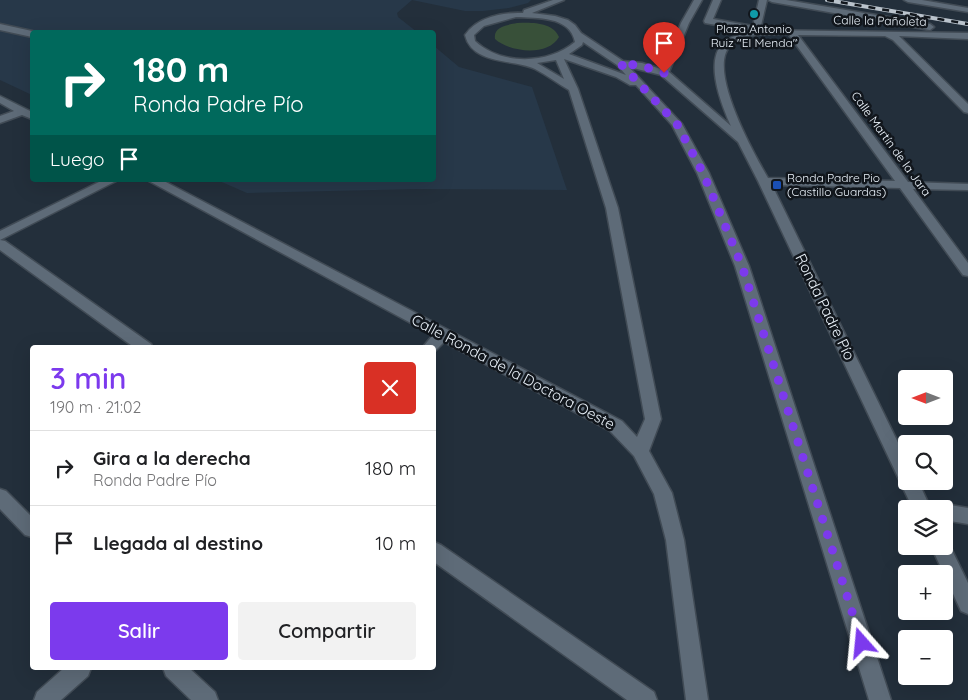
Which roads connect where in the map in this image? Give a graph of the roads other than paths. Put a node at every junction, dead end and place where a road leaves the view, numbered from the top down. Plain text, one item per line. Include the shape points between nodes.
1 (698, 0) edge
2 (717, 0) edge
3 (762, 0) edge
4 (772, 0) edge
5 (908, 0) edge
6 (951, 0) edge
7 (559, 1) edge
8 (965, 10) edge
9 (516, 15) junction
10 (567, 24) junction
11 (0, 28) edge
12 (755, 31) junction
13 (792, 33) junction
14 (30, 34) edge
15 (887, 34) junction
16 (580, 35) junction
17 (955, 35) junction
18 (968, 36) edge
19 (560, 56) junction
20 (521, 61) junction
21 (620, 63) junction
22 (664, 73) junction
23 (573, 89) junction
24 (645, 89) junction
25 (0, 99) edge
26 (968, 110) edge
27 (22, 111) junction
28 (30, 115) edge
29 (0, 120) edge
30 (740, 140) junction
31 (764, 181) junction
32 (108, 182) edge
33 (157, 182) edge
34 (905, 185) junction
35 (968, 187) edge
36 (0, 236) edge
37 (0, 244) edge
38 (968, 272) edge
39 (443, 334) junction
40 (142, 345) edge
41 (431, 345) edge
42 (640, 451) junction
43 (898, 459) edge
44 (0, 497) edge
45 (953, 514) edge
46 (968, 516) edge
47 (30, 527) edge
48 (436, 552) edge
49 (944, 555) edge
50 (968, 604) edge
51 (78, 670) edge
52 (176, 670) edge
53 (45, 700) edge
54 (207, 700) edge
55 (646, 700) edge
56 (697, 700) edge
57 (880, 700) edge

1 - 22 street
2 - 12 street via 707,24
3 - 12 street
4 - 17 street via 942,29
5 - 8 street
6 - 8 street
7 - 9 street
7 - 10 street
9 - 10 street via 542,16
9 - 20 street via 480,24 470,35 478,49
10 - 16 street, Ronda Padre Pío
11 - 14 street
12 - 13 street, Ronda Padre Pío
12 - 30 street, Ronda Padre Pío via 727,44 720,54 718,71 721,84
13 - 15 street, Calle la Pañoleta
13 - 34 street, Calle Martín de la Jara
15 - 17 street, Calle la Pañoleta
15 - 26 street via 896,38
16 - 19 street via 580,43
16 - 21 street, Ronda Padre Pío
17 - 18 street, Calle la Pañoleta
19 - 20 street
19 - 23 street
19 - 24 street, Ronda Padre Pío via 619,75
20 - 23 street via 538,67
21 - 22 street, Ronda Padre Pío
21 - 24 street, Ronda Padre Pío
22 - 30 street, Ronda Padre Pío
23 - 42 street via 612,208 653,419
24 - 57 street, Ronda Padre Pío via 677,124 703,173 742,266
25 - 27 street
27 - 28 street
27 - 29 street
30 - 31 street, Ronda Padre Pío
31 - 34 street
31 - 43 street, Ronda Padre Pío
32 - 36 street
33 - 39 street, Calle Ronda de la Doctora Oeste
34 - 35 street
34 - 38 street, Calle Martín de la Jara
37 - 40 street
39 - 41 street
39 - 42 street, Calle Ronda de la Doctora Oeste via 616,426
42 - 56 street, Calle Ronda de la Doctora Oeste via 664,493 675,540
44 - 47 street
45 - 46 street
48 - 55 street
49 - 50 street
51 - 53 street
52 - 54 street

